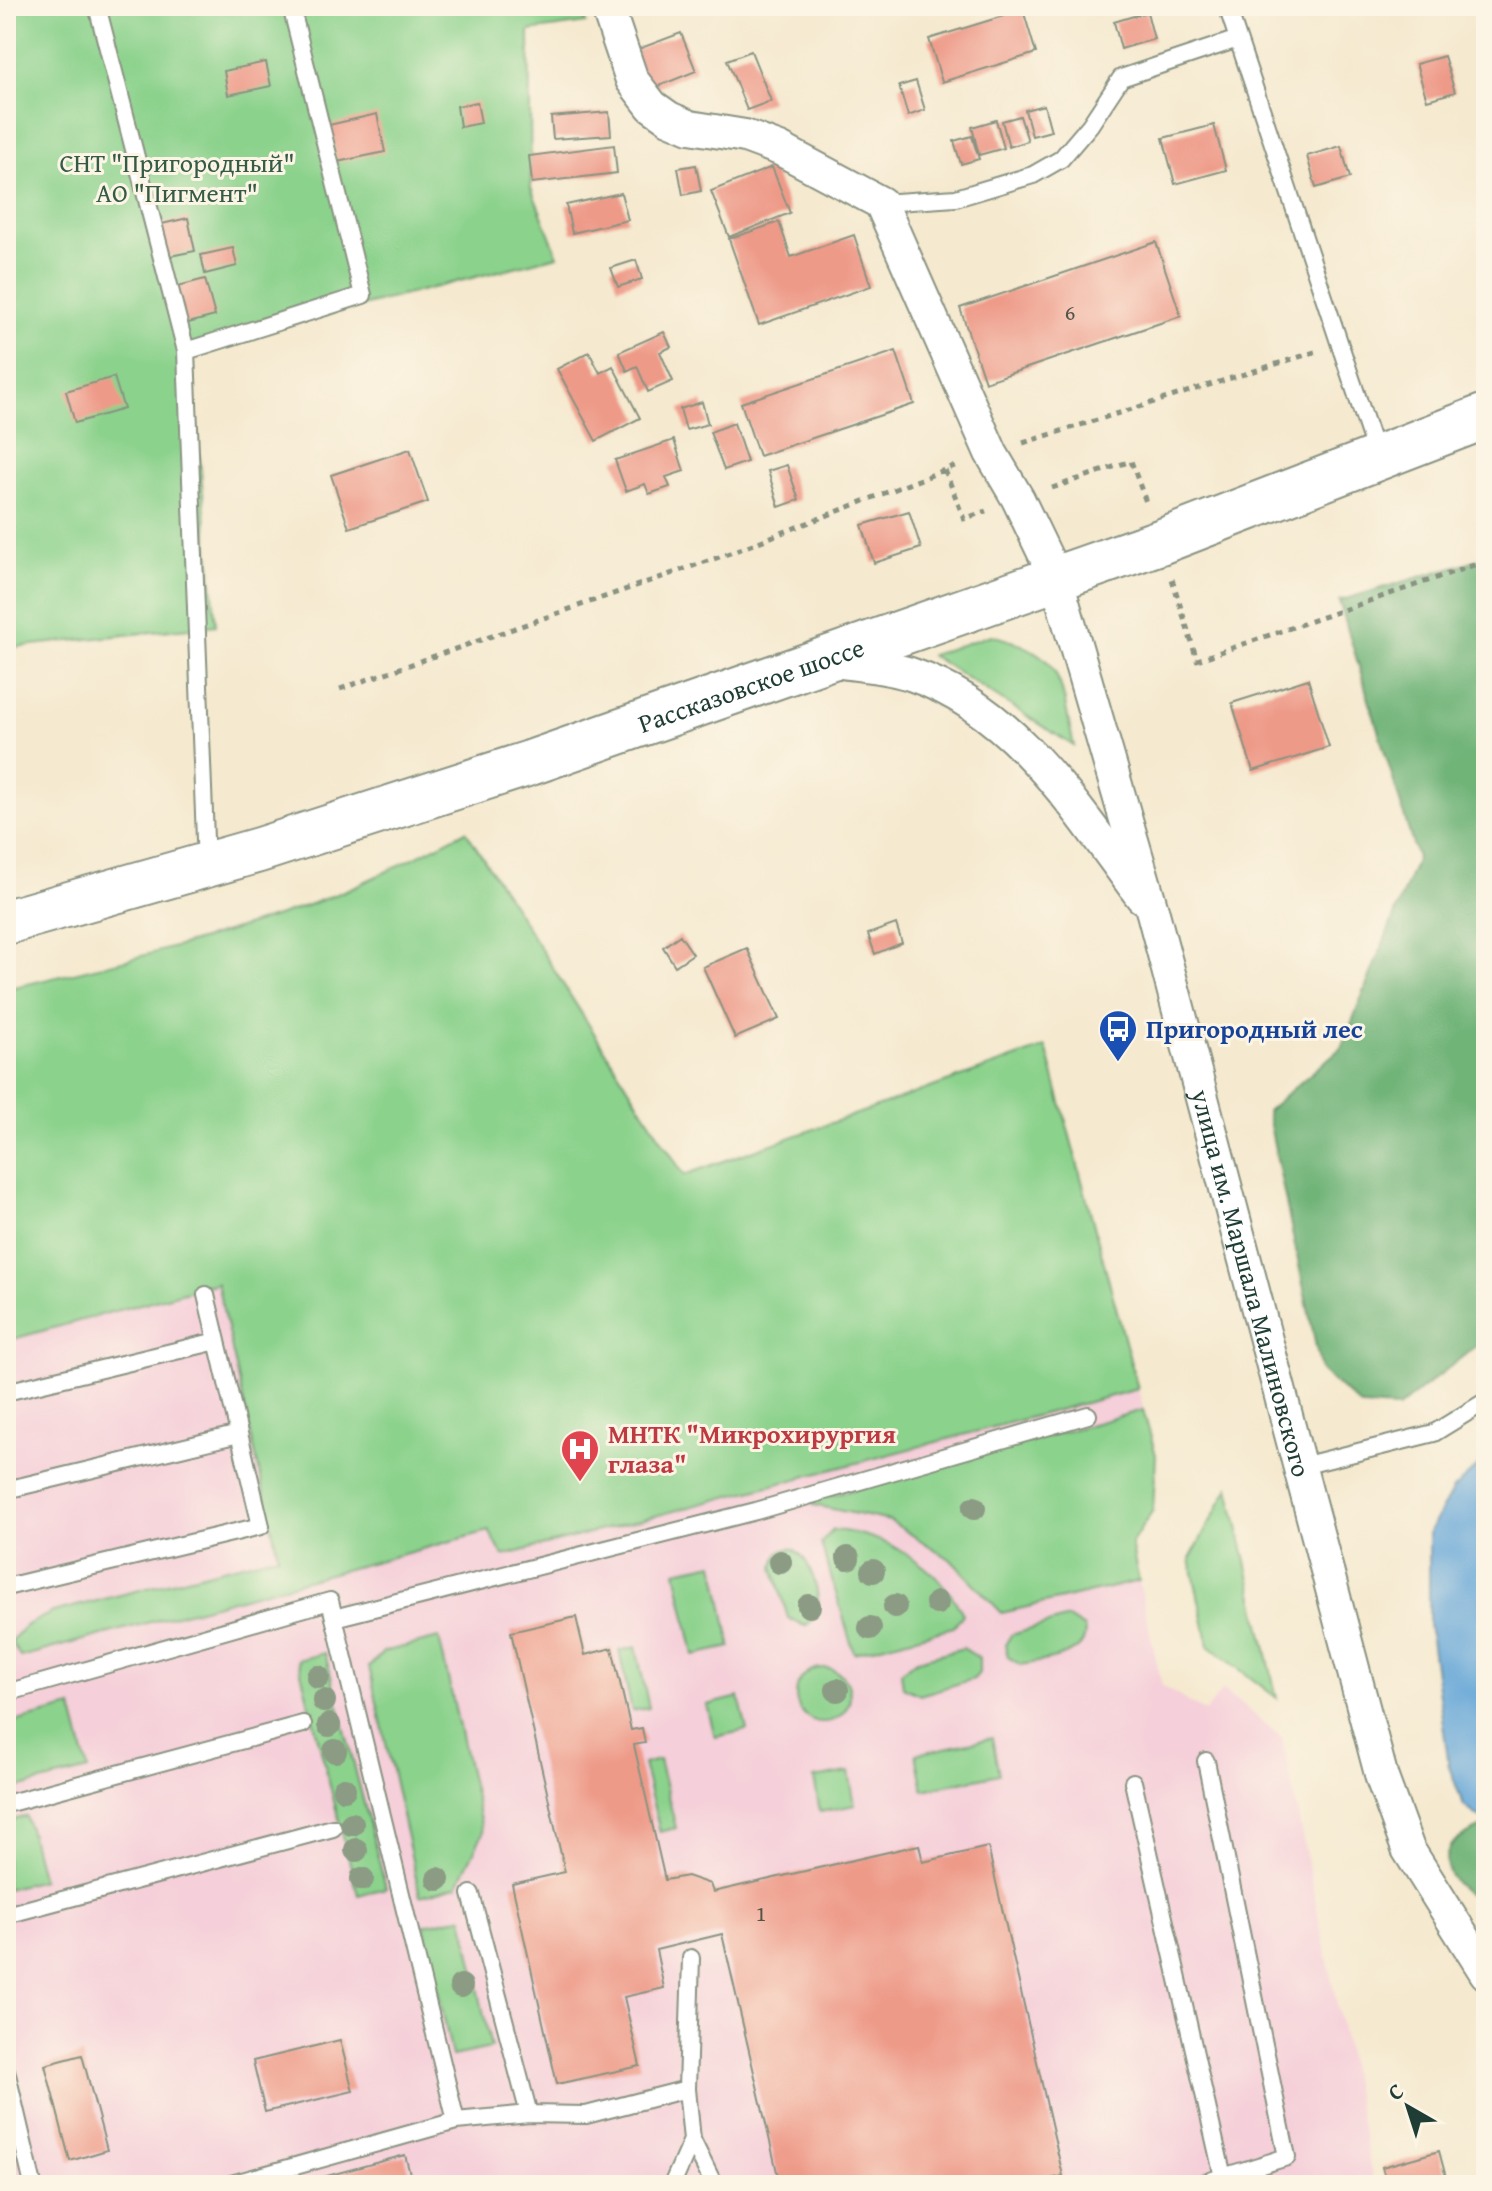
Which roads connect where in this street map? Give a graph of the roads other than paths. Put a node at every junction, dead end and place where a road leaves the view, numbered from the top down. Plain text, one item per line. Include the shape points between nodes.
1 (97, 6) edge
2 (291, 6) edge
3 (607, 6) edge
4 (1227, 6) edge
5 (1238, 39) junction
6 (881, 203) junction
7 (186, 351) junction
8 (1486, 416) edge
9 (1378, 457) junction
10 (1056, 578) junction
11 (823, 659) junction
12 (206, 866) junction
13 (1153, 913) junction
14 (6, 922) edge
15 (206, 1295) dead end
16 (217, 1341) junction
17 (6, 1392) edge
18 (1486, 1401) edge
19 (1088, 1415) dead end
20 (239, 1434) junction
21 (1298, 1467) junction
22 (6, 1490) edge
23 (6, 1587) edge
24 (334, 1618) junction
25 (6, 1693) edge
26 (303, 1724) dead end
27 (1206, 1761) dead end
28 (1133, 1782) dead end
29 (6, 1804) edge
30 (333, 1828) dead end
31 (471, 1894) dead end
32 (6, 1915) edge
33 (691, 1958) dead end
34 (1486, 1973) edge
35 (6, 2070) edge
36 (687, 2089) junction
37 (529, 2114) junction
38 (456, 2121) junction
39 (692, 2140) junction
40 (1223, 2177) junction
41 (33, 2185) edge
42 (228, 2185) edge
43 (672, 2185) edge
44 (714, 2185) edge
45 (1197, 2185) edge

1 - 7 lane
2 - 7 lane via 363,295
3 - 6 street via 632,80 652,106 690,127 745,136 780,149
4 - 5 lane
5 - 6 lane via 1121,78 1061,159 1033,175 956,198
5 - 9 lane
6 - 10 street, улица им. Маршала Малиновского via 991,453
7 - 12 lane
8 - 9 main road, Рассказовское шоссе
9 - 10 main road, Рассказовское шоссе
10 - 11 main road, Рассказовское шоссе
10 - 13 street, улица им. Маршала Малиновского
11 - 12 main road, Рассказовское шоссе via 530,763
11 - 13 street via 913,675 968,703 1023,743
12 - 14 main road, Рассказовское шоссе
13 - 21 street, улица им. Маршала Малиновского
15 - 16 lane
16 - 17 lane
16 - 20 lane
18 - 21 lane via 1434,1433
19 - 24 lane via 756,1511
20 - 22 lane
20 - 23 lane via 261,1526
21 - 34 street, улица им. Маршала Малиновского via 1382,1778 1408,1849
24 - 25 lane via 330,1601
24 - 38 lane
26 - 29 lane
27 - 40 lane via 1287,2157
28 - 40 lane
30 - 32 lane
31 - 37 lane
33 - 36 lane
35 - 41 lane
36 - 37 lane via 586,2115
36 - 39 lane
37 - 38 lane
38 - 42 lane
39 - 43 lane
39 - 44 lane
40 - 45 lane

